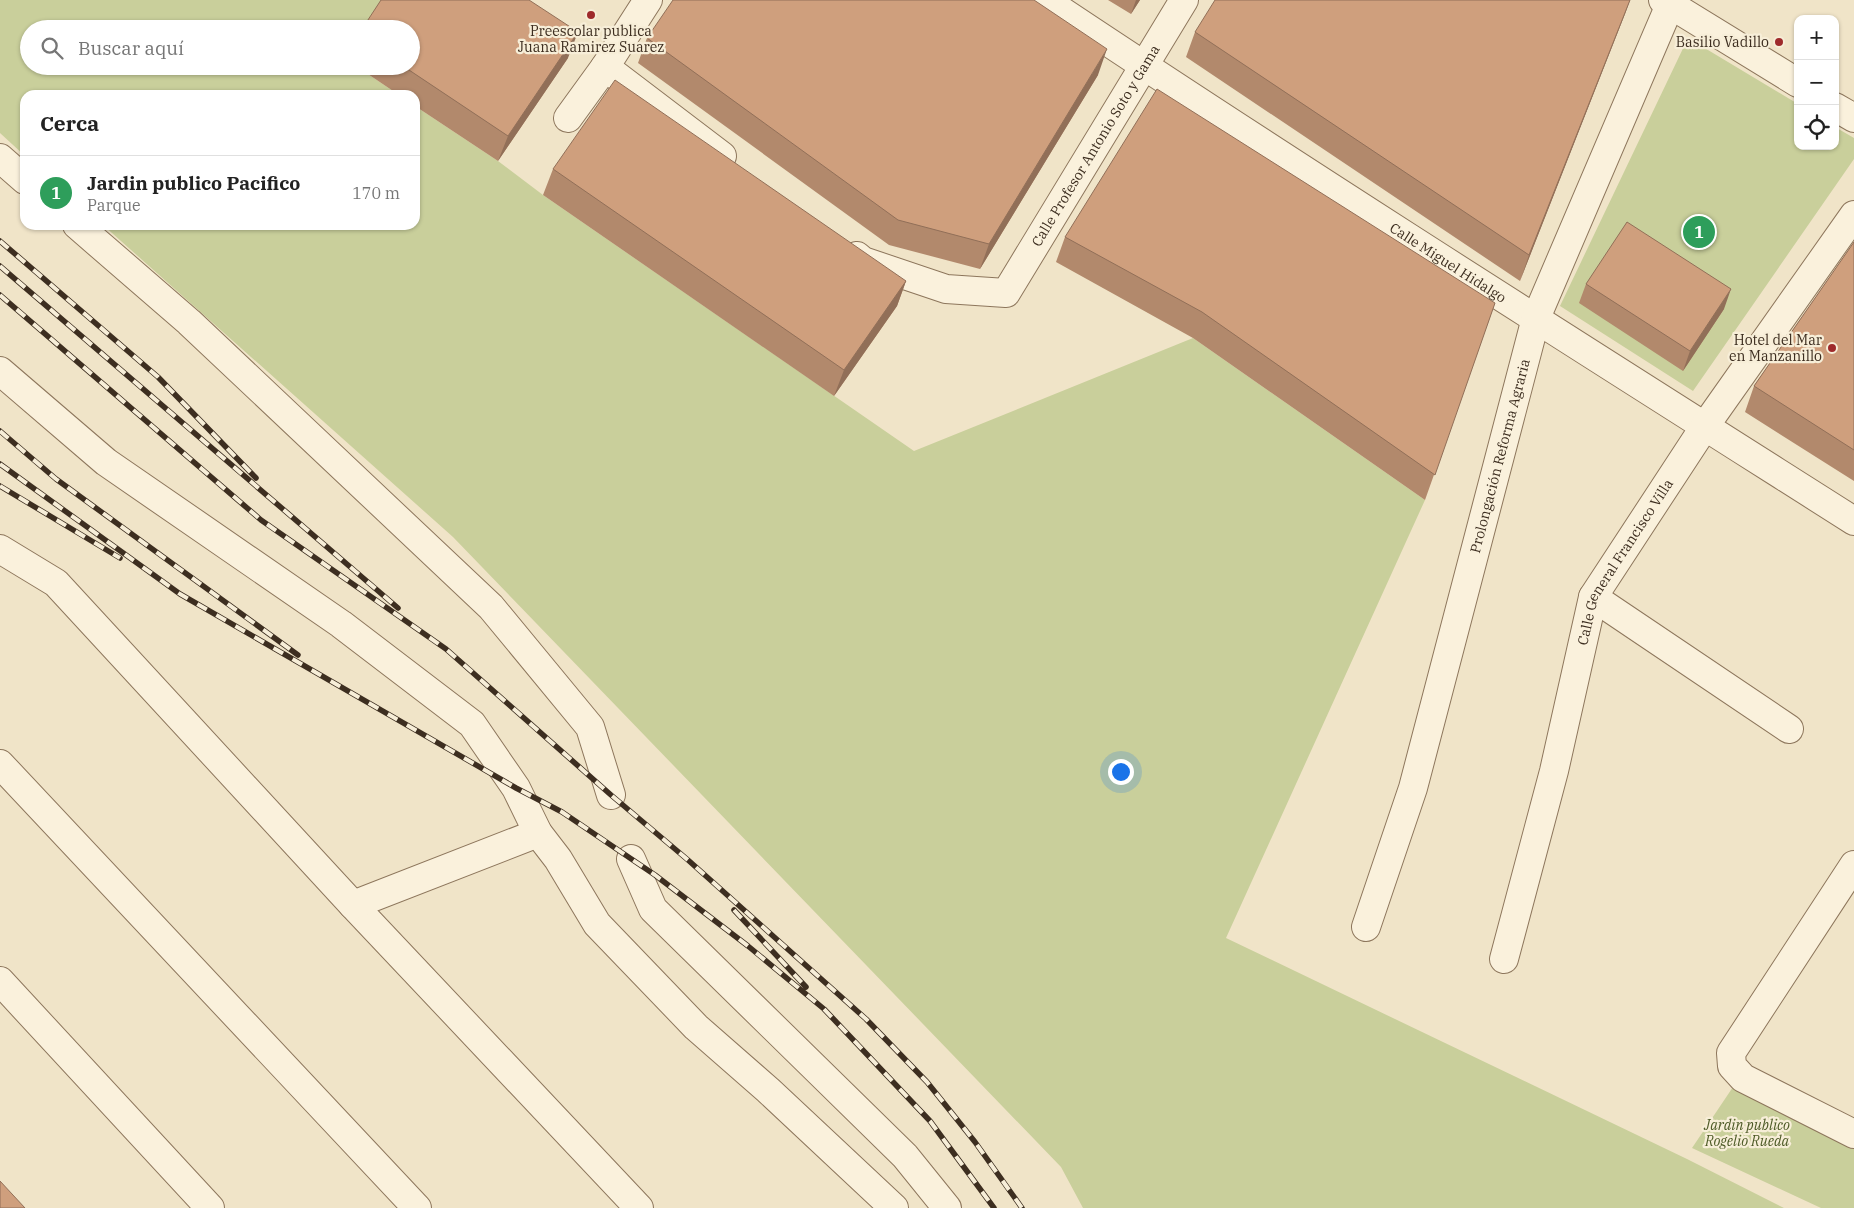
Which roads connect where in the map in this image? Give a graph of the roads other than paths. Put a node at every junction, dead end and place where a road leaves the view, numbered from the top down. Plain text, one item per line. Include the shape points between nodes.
1 (648, 0) edge
2 (1045, 0) edge
3 (1184, 0) edge
4 (1669, 2) edge
5 (1144, 66) junction
6 (605, 67) junction
7 (1794, 81) edge
8 (1839, 109) edge
9 (568, 118) dead end
10 (1854, 118) edge
11 (0, 158) edge
12 (744, 172) edge
13 (20, 176) edge
14 (1854, 215) edge
15 (83, 230) edge
16 (839, 243) edge
17 (1536, 318) junction
18 (0, 371) edge
19 (1705, 426) junction
20 (1854, 521) edge
21 (0, 549) edge
22 (1594, 596) junction
23 (1789, 728) dead end
24 (0, 764) edge
25 (611, 795) dead end
26 (538, 833) junction
27 (631, 860) dead end
28 (1854, 865) edge
29 (353, 905) junction
30 (1366, 927) dead end
31 (1504, 959) dead end
32 (0, 982) edge
33 (1854, 1133) edge
34 (210, 1208) edge
35 (417, 1208) edge
36 (639, 1208) edge
37 (894, 1208) edge
38 (947, 1208) edge

1 - 6 street
2 - 5 street, Calle Miguel Hidalgo
3 - 5 street, Calle Profesor Antonio Soto y Gama
4 - 7 street
4 - 17 street, Prolongación Reforma Agraria
5 - 16 street, Calle Profesor Antonio Soto y Gama via 1006,293 946,289 863,261
5 - 17 street, Calle Miguel Hidalgo
6 - 9 street
6 - 12 street
8 - 10 street
11 - 13 street
14 - 19 street, Calle General Francisco Villa
15 - 25 street via 189,322 491,607 590,727
17 - 19 street, Calle Miguel Hidalgo
17 - 30 street, Prolongación Reforma Agraria via 1413,788
18 - 26 street via 106,462 341,624 472,724 516,788
19 - 20 street, Calle Miguel Hidalgo
19 - 22 street, Calle General Francisco Villa
21 - 29 street via 56,583
22 - 23 street
22 - 31 street, Calle General Francisco Villa via 1554,771
24 - 35 street
26 - 29 street
26 - 37 street via 558,859 597,924 696,1026
27 - 38 street via 653,908 905,1156
28 - 33 street via 1730,1053 1732,1066 1743,1078
29 - 36 street
32 - 34 street

